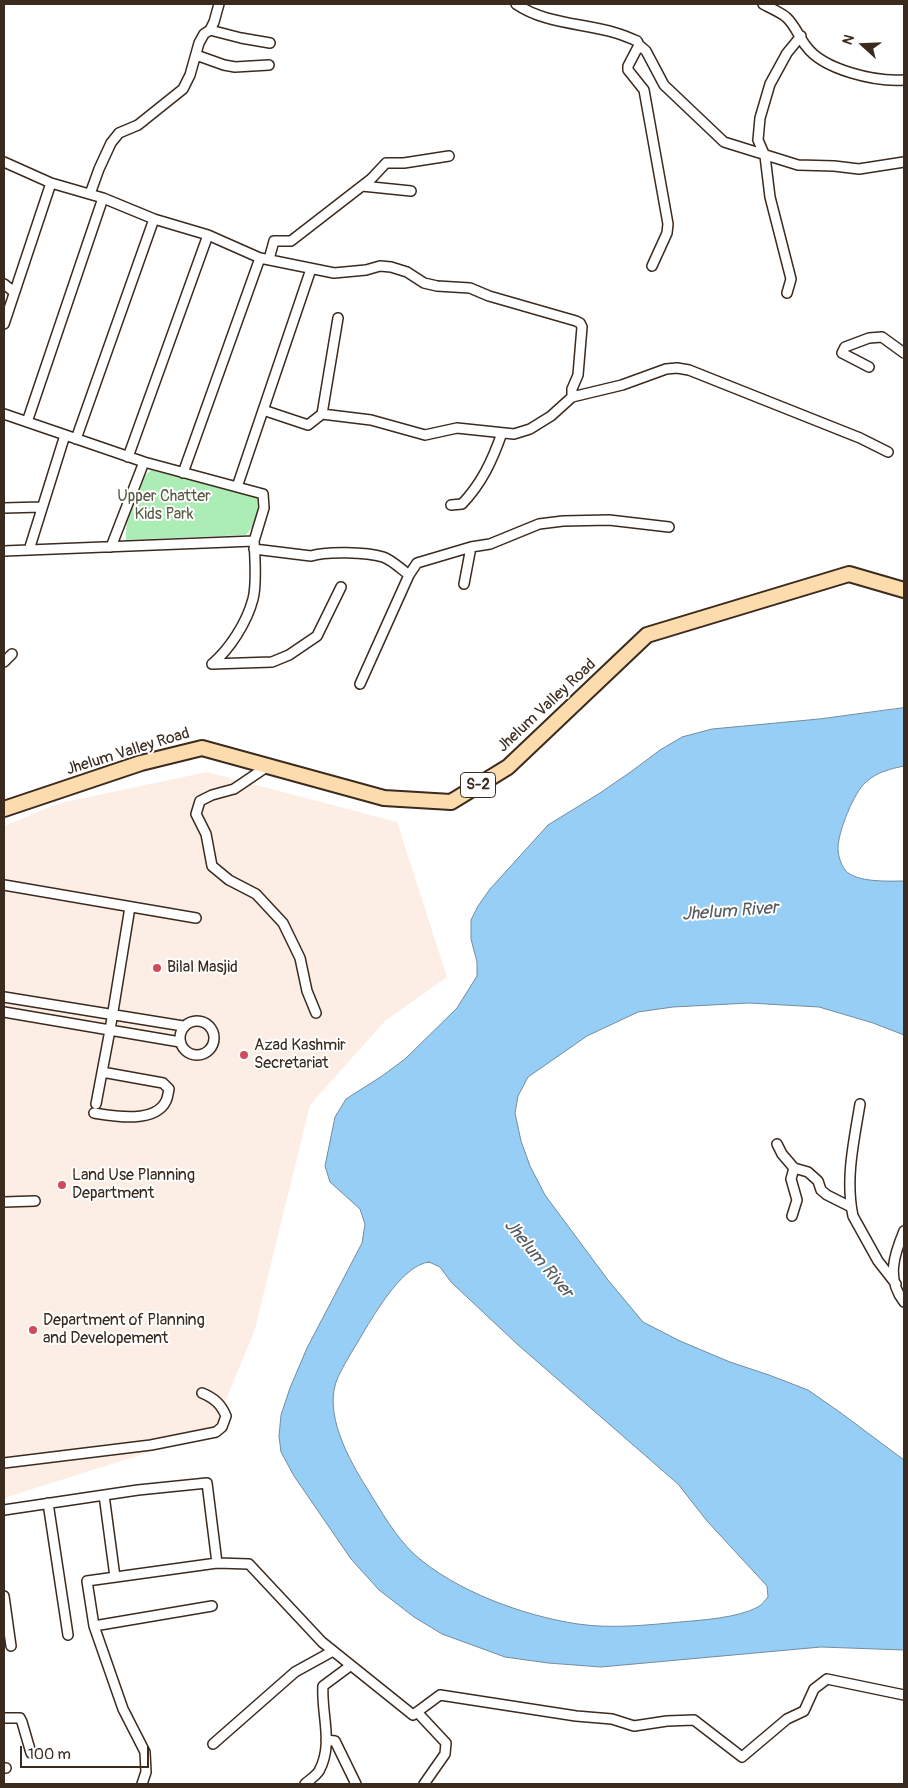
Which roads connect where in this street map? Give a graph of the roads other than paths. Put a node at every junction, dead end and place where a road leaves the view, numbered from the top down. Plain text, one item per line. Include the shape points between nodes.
1 (219, 4) edge
2 (516, 4) edge
3 (763, 4) edge
4 (210, 30) junction
5 (801, 36) junction
6 (270, 42) dead end
7 (639, 45) junction
8 (196, 55) junction
9 (269, 65) dead end
10 (904, 80) edge
11 (449, 156) dead end
12 (764, 156) junction
13 (4, 162) edge
14 (904, 162) edge
15 (50, 183) junction
16 (362, 186) junction
17 (411, 191) dead end
18 (90, 194) junction
19 (103, 198) junction
20 (154, 219) junction
21 (208, 235) junction
22 (265, 259) junction
23 (652, 266) dead end
24 (311, 269) junction
25 (4, 284) edge
26 (14, 292) junction
27 (788, 293) dead end
28 (338, 318) dead end
29 (4, 324) edge
30 (904, 354) edge
31 (869, 368) dead end
32 (572, 397) junction
33 (263, 410) junction
34 (4, 414) edge
35 (322, 414) junction
36 (27, 422) junction
37 (502, 433) junction
38 (65, 435) junction
39 (76, 439) junction
40 (888, 452) dead end
41 (128, 457) junction
42 (144, 462) junction
43 (183, 473) junction
44 (237, 487) junction
45 (451, 504) dead end
46 (41, 507) junction
47 (4, 508) edge
48 (669, 527) dead end
49 (254, 545) junction
50 (111, 547) junction
51 (471, 547) junction
52 (29, 550) junction
53 (4, 551) edge
54 (409, 575) junction
55 (464, 584) dead end
56 (341, 586) dead end
57 (904, 590) edge
58 (12, 654) dead end
59 (4, 662) edge
60 (360, 684) dead end
61 (268, 766) junction
62 (4, 809) edge
63 (4, 885) edge
64 (130, 907) junction
65 (196, 918) dead end
66 (4, 997) edge
67 (4, 1012) edge
68 (316, 1013) dead end
69 (112, 1015) junction
70 (183, 1026) junction
71 (110, 1030) junction
72 (180, 1042) junction
73 (102, 1072) junction
74 (860, 1104) dead end
75 (777, 1144) dead end
76 (794, 1168) junction
77 (35, 1201) dead end
78 (4, 1202) edge
79 (851, 1208) junction
80 (792, 1216) dead end
81 (904, 1231) edge
82 (896, 1284) junction
83 (904, 1302) edge
84 (202, 1393) dead end
85 (4, 1463) edge
86 (104, 1495) junction
87 (48, 1503) junction
88 (4, 1510) edge
89 (217, 1563) junction
90 (115, 1577) junction
91 (4, 1596) edge
92 (212, 1606) dead end
93 (94, 1626) junction
94 (68, 1635) dead end
95 (11, 1646) dead end
96 (333, 1651) junction
97 (350, 1666) junction
98 (904, 1695) edge
99 (417, 1712) junction
100 (4, 1718) edge
101 (326, 1740) junction
102 (213, 1744) dead end
103 (30, 1753) dead end
104 (142, 1784) edge
105 (305, 1784) edge
106 (356, 1784) edge
107 (424, 1784) edge

1 - 4 street
2 - 7 street via 544,17 617,33 638,41
3 - 5 street via 786,17
4 - 6 street
4 - 8 street via 204,34
5 - 10 street via 806,47 833,67 856,75
5 - 12 street via 787,53 770,84 760,118 758,140
7 - 12 street via 646,51 664,85 724,142
7 - 23 street via 628,70 644,90 668,224
8 - 9 street via 235,68
8 - 18 street via 182,89 138,125 120,132 111,143
11 - 16 street via 386,163
12 - 14 street via 792,164 859,169
12 - 27 street via 770,197 791,278
13 - 15 street
15 - 18 street
15 - 26 street
16 - 17 street
16 - 22 street via 291,241 274,241
18 - 19 street
19 - 20 street
19 - 36 street
20 - 21 street
20 - 39 street
21 - 22 street
21 - 41 street
22 - 24 street
22 - 43 street
24 - 32 street via 334,273 391,267 424,283 470,288 576,321 582,327 578,375
24 - 33 street
25 - 26 street
26 - 29 street
28 - 35 street
30 - 31 street via 882,336 845,347 842,353
32 - 37 street via 530,429 514,434
32 - 40 street via 622,385 666,369 690,370
33 - 35 street via 308,425
33 - 44 street
34 - 36 street
35 - 37 street via 371,420 425,435 458,428
36 - 38 street
37 - 45 street via 476,489 462,504
38 - 39 street
38 - 46 street
39 - 41 street
41 - 42 street
42 - 43 street
42 - 50 street
43 - 44 street
44 - 49 street via 263,494 264,508
46 - 47 street
46 - 52 street
48 - 51 street via 609,520 563,520 539,524 490,544
49 - 50 street
49 - 54 street via 311,556 320,553 370,554 385,557
49 - 56 street via 254,598 242,625 212,664 272,662 290,654 317,636
50 - 52 street
51 - 54 street via 417,563
51 - 55 street
52 - 53 street
54 - 60 street
57 - 61 highway, Jhelum Valley Road / S-2 via 849,574 647,636 508,767 451,802 384,798
58 - 59 street
61 - 62 highway, Jhelum Valley Road / S-2 via 202,748 141,763
61 - 68 street via 234,789 200,801 196,814 206,834 212,866 229,880 256,894 283,923 300,958
63 - 64 street
64 - 65 street
64 - 69 street
66 - 69 street
67 - 71 street
69 - 70 street
69 - 71 street
70 - 72 street
70 - 72 street via 193,1020 204,1022 212,1029 214,1040 209,1050 198,1055 187,1052
71 - 72 street
71 - 73 street
73 - 73 street via 95,1108 138,1117 166,1102 169,1089 163,1082
74 - 79 street via 852,1157
75 - 76 street
76 - 79 street via 808,1172 827,1195
76 - 80 street via 791,1180 797,1200
77 - 78 street
79 - 82 street via 878,1262
81 - 82 street via 893,1263
82 - 83 street
84 - 85 street via 222,1406 226,1416 216,1432 150,1445
86 - 87 street
86 - 89 street via 207,1483
86 - 90 street
87 - 88 street
87 - 94 street
89 - 90 street
89 - 96 street via 249,1564
90 - 93 street via 87,1581
91 - 95 street
92 - 93 street
93 - 104 street via 123,1709 145,1752 146,1772
96 - 97 street
96 - 102 street via 295,1672
97 - 99 street via 413,1714
97 - 101 street via 323,1686
98 - 99 street via 827,1679 814,1689 804,1711 787,1719 742,1757 694,1720 634,1726 612,1719 440,1695
99 - 107 street via 446,1743 445,1754
100 - 103 street via 20,1718
101 - 105 street via 326,1752 318,1772
101 - 106 street via 335,1741

